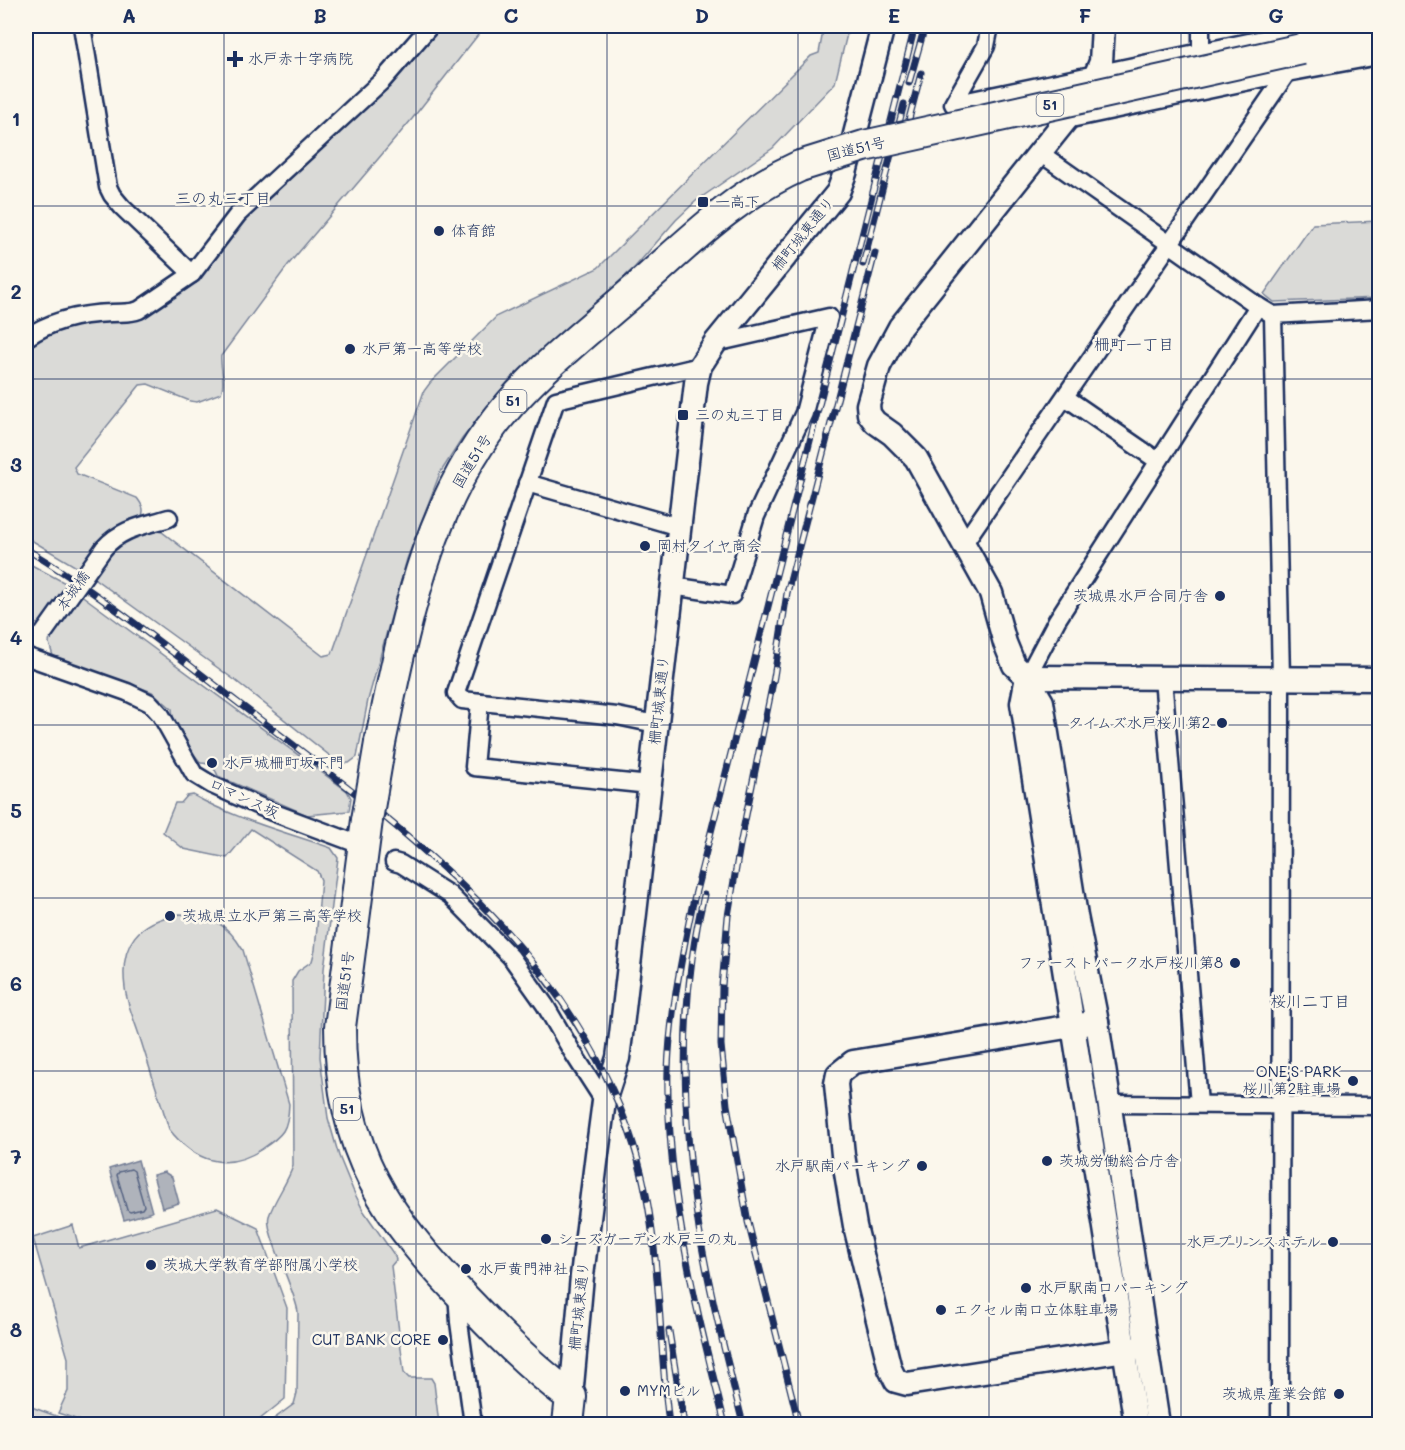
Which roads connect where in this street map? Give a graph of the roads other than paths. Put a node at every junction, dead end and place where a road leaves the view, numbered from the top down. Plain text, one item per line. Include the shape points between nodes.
1 (82, 26) edge
2 (430, 26) edge
3 (883, 26) edge
4 (990, 26) edge
5 (1103, 26) edge
6 (1201, 26) edge
7 (1325, 26) edge
8 (1380, 33) edge
9 (1300, 44) edge
10 (1380, 49) edge
11 (1201, 52) junction
12 (1097, 74) junction
13 (1066, 120) junction
14 (1040, 153) junction
15 (1172, 244) junction
16 (192, 274) junction
17 (1258, 306) junction
18 (1380, 309) edge
19 (1274, 315) junction
20 (26, 338) edge
21 (715, 343) junction
22 (700, 366) junction
23 (1065, 397) junction
24 (1158, 461) junction
25 (527, 483) junction
26 (169, 518) dead end
27 (679, 527) junction
28 (964, 543) junction
29 (672, 586) junction
30 (27, 658) edge
31 (1027, 677) junction
32 (1163, 678) junction
33 (1281, 678) junction
34 (1380, 679) edge
35 (480, 702) junction
36 (656, 724) junction
37 (650, 785) junction
38 (365, 833) junction
39 (394, 862) dead end
40 (1097, 1022) junction
41 (1073, 1024) junction
42 (604, 1101) junction
43 (1110, 1104) junction
44 (1199, 1104) junction
45 (1280, 1105) junction
46 (1380, 1106) edge
47 (457, 1291) junction
48 (1135, 1348) junction
49 (570, 1411) edge
50 (473, 1425) edge
51 (1137, 1425) edge
52 (1158, 1425) edge
53 (1280, 1425) edge

1 - 16 street via 108,187 117,201
2 - 16 street via 383,80 238,214
3 - 21 street, 柵町城東通り via 838,192
4 - 12 street via 986,46 953,105
5 - 12 street
6 - 11 street
7 - 9 street
8 - 9 highway, 国道51号 / 51
9 - 10 street via 1373,57
9 - 11 street
9 - 13 street
9 - 15 street
9 - 38 highway, 国道51号 / 51, bridge via 864,146 800,166 761,185 722,213 509,404 459,479 437,525 404,631
11 - 12 street
12 - 13 street
13 - 14 street
14 - 15 street
14 - 28 street via 900,327 879,366 868,405 875,422 916,458
15 - 17 street
15 - 23 street
16 - 20 street via 131,314 77,315
17 - 19 street
17 - 24 street
18 - 19 street
19 - 33 street
21 - 22 street, 柵町城東通り
21 - 29 street via 829,317 804,413 756,516 732,595
22 - 25 street via 556,400
22 - 27 street, 柵町城東通り
23 - 24 street
23 - 28 street
24 - 31 street via 1057,620
25 - 27 street
25 - 35 street via 456,693 462,700
26 - 30 street, 本城橋, bridge via 115,536
27 - 29 street, 柵町城東通り
28 - 31 street via 991,593 1014,665
29 - 36 street, 柵町城東通り
30 - 38 street, ロマンス坂 via 150,703 161,715 194,774 212,785 272,812
31 - 32 street
31 - 40 street via 1042,702
31 - 41 street via 1022,703
32 - 33 street
32 - 44 street
33 - 34 street
33 - 45 street
35 - 36 street via 617,716
35 - 37 street via 474,767
36 - 37 street, 柵町城東通り
37 - 42 street, 柵町城東通り via 618,1058
38 - 47 highway, 国道51号 / 51 via 340,1027 348,1112 366,1165 386,1204 420,1251
39 - 42 street via 450,895 511,957
40 - 41 street
40 - 43 street
41 - 48 street
41 - 48 street via 867,1059 844,1068 836,1084 855,1226 896,1381 907,1384
42 - 49 street, 柵町城東通り
43 - 44 street
43 - 48 street
44 - 45 street
45 - 46 street
45 - 53 street
47 - 49 highway, 国道51号 / 51 via 535,1369
47 - 50 street
48 - 51 street
48 - 52 street

